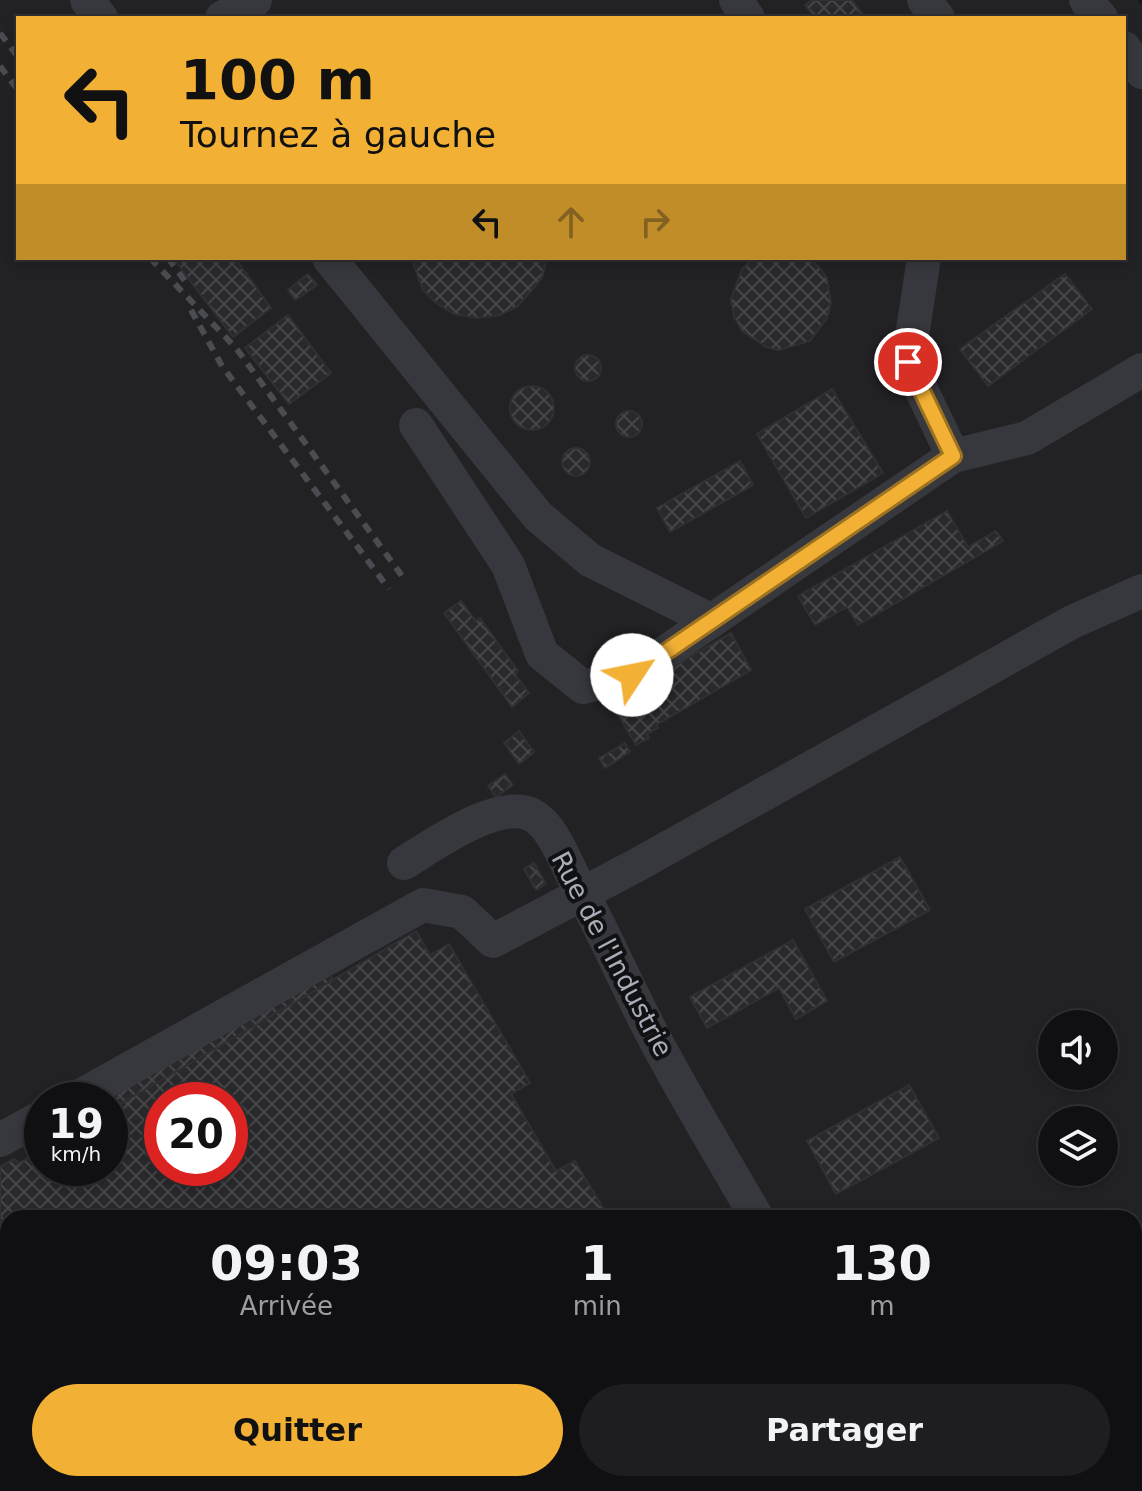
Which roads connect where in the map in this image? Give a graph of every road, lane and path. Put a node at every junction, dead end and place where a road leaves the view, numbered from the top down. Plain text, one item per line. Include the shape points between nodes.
1 (87, 0) edge
2 (255, 0) edge
3 (924, 0) edge
4 (1086, 0) edge
5 (99, 16) edge
6 (226, 16) edge
7 (936, 16) edge
8 (1099, 16) edge
9 (1126, 51) edge
10 (1142, 72) edge
11 (331, 260) edge
12 (922, 260) edge
13 (1142, 370) edge
14 (416, 425) dead end
15 (953, 456) junction
16 (1138, 602) edge
17 (712, 621) junction
18 (404, 863) dead end
19 (583, 893) junction
20 (105, 1082) edge
21 (24, 1127) edge
22 (0, 1140) edge
23 (752, 1210) edge

1 - 5 street
2 - 6 street
3 - 7 street
4 - 8 street
9 - 10 street
11 - 17 street via 538,516 590,560
12 - 15 street via 908,362
13 - 15 street via 1027,438
14 - 17 street via 508,565 542,654 583,687 632,675
15 - 17 street
16 - 19 street via 1072,622
18 - 19 street, Rue de l'Industrie via 486,817 532,814
19 - 20 street via 493,941 462,912 423,905
19 - 23 street, Rue de l'Industrie via 647,1024
21 - 22 street

